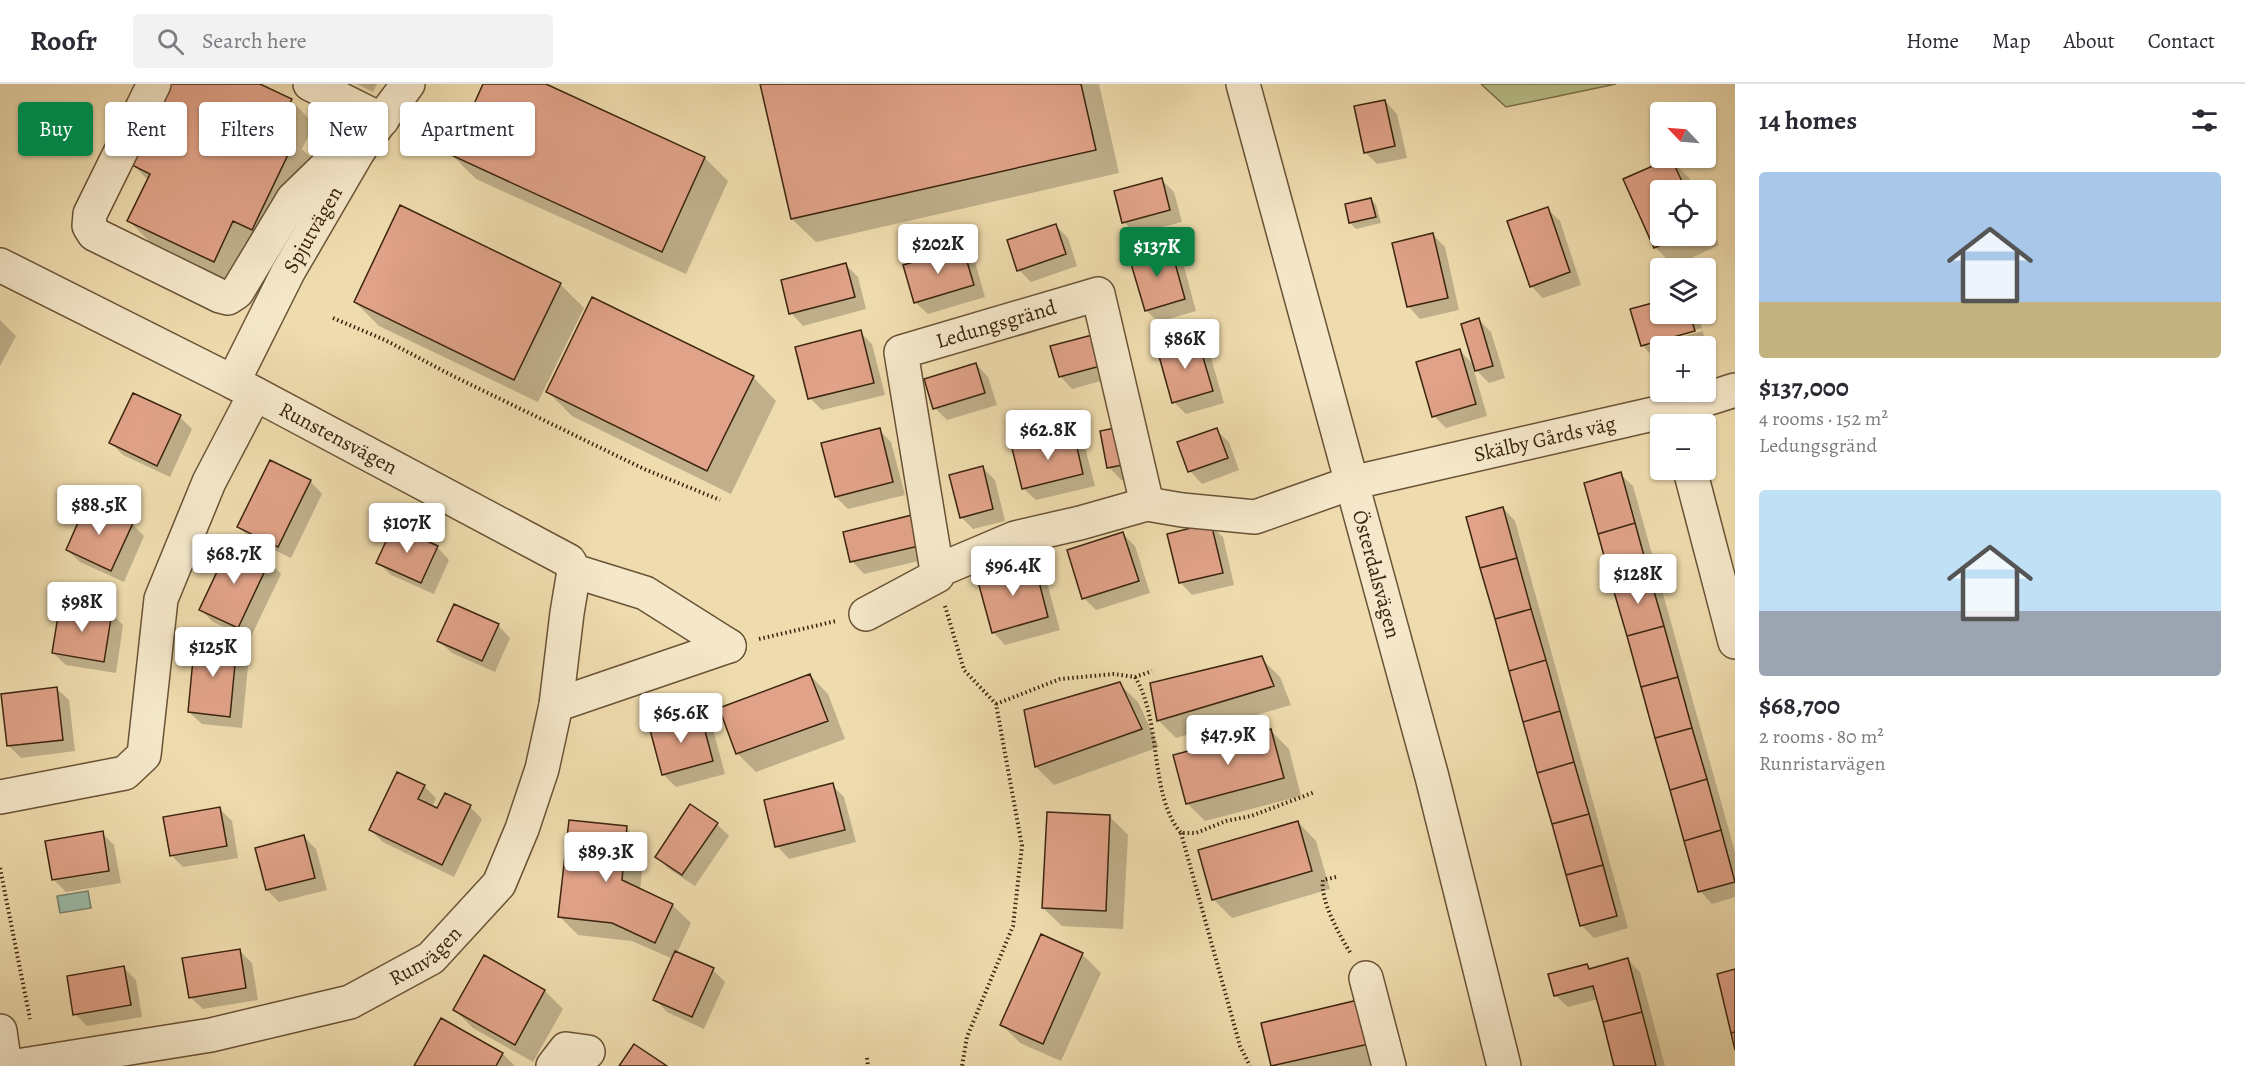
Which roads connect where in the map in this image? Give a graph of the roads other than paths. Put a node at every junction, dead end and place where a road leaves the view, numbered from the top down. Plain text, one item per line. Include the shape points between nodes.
1 (154, 84) edge
2 (310, 84) edge
3 (408, 84) edge
4 (1243, 84) edge
5 (356, 94) edge
6 (388, 112) edge
7 (342, 156) edge
8 (356, 156) edge
9 (0, 266) edge
10 (244, 388) junction
11 (1735, 390) edge
12 (1683, 414) edge
13 (1650, 422) edge
14 (1693, 480) edge
15 (1351, 483) junction
16 (1147, 504) junction
17 (574, 571) junction
18 (937, 573) junction
19 (866, 614) road end
20 (1735, 642) edge
21 (556, 705) junction
22 (0, 797) edge
23 (1366, 978) road end
24 (0, 1031) edge
25 (588, 1052) dead end
26 (5, 1066) edge
27 (17, 1066) edge
28 (553, 1066) edge
29 (1389, 1066) edge
30 (1504, 1066) edge

1 - 7 street via 90,214 89,226 94,234 220,296 228,298 237,292 293,199
2 - 5 street
3 - 6 street, Spjutvägen
4 - 15 street, Österdalsvägen
8 - 10 street, Spjutvägen via 288,272
9 - 10 street, Runstensvägen
10 - 17 street, Runstensvägen via 569,561
10 - 22 street, Spjutvägen via 160,599 144,755 125,772
11 - 12 street, Skälby Gårds väg
13 - 15 street, Skälby Gårds väg
14 - 20 street
15 - 16 street, Skälby Gårds väg via 1255,517
15 - 30 street, Österdalsvägen via 1432,777
16 - 18 street via 1015,538
16 - 18 street, Ledungsgränd via 1098,294 901,352
17 - 21 street, Runvägen
17 - 21 street, Runstensvägen via 645,593 729,646
18 - 19 street
21 - 27 street, Runvägen via 542,769 499,884 431,958 350,1002 211,1035
23 - 29 street
24 - 26 street
25 - 28 street via 566,1049

